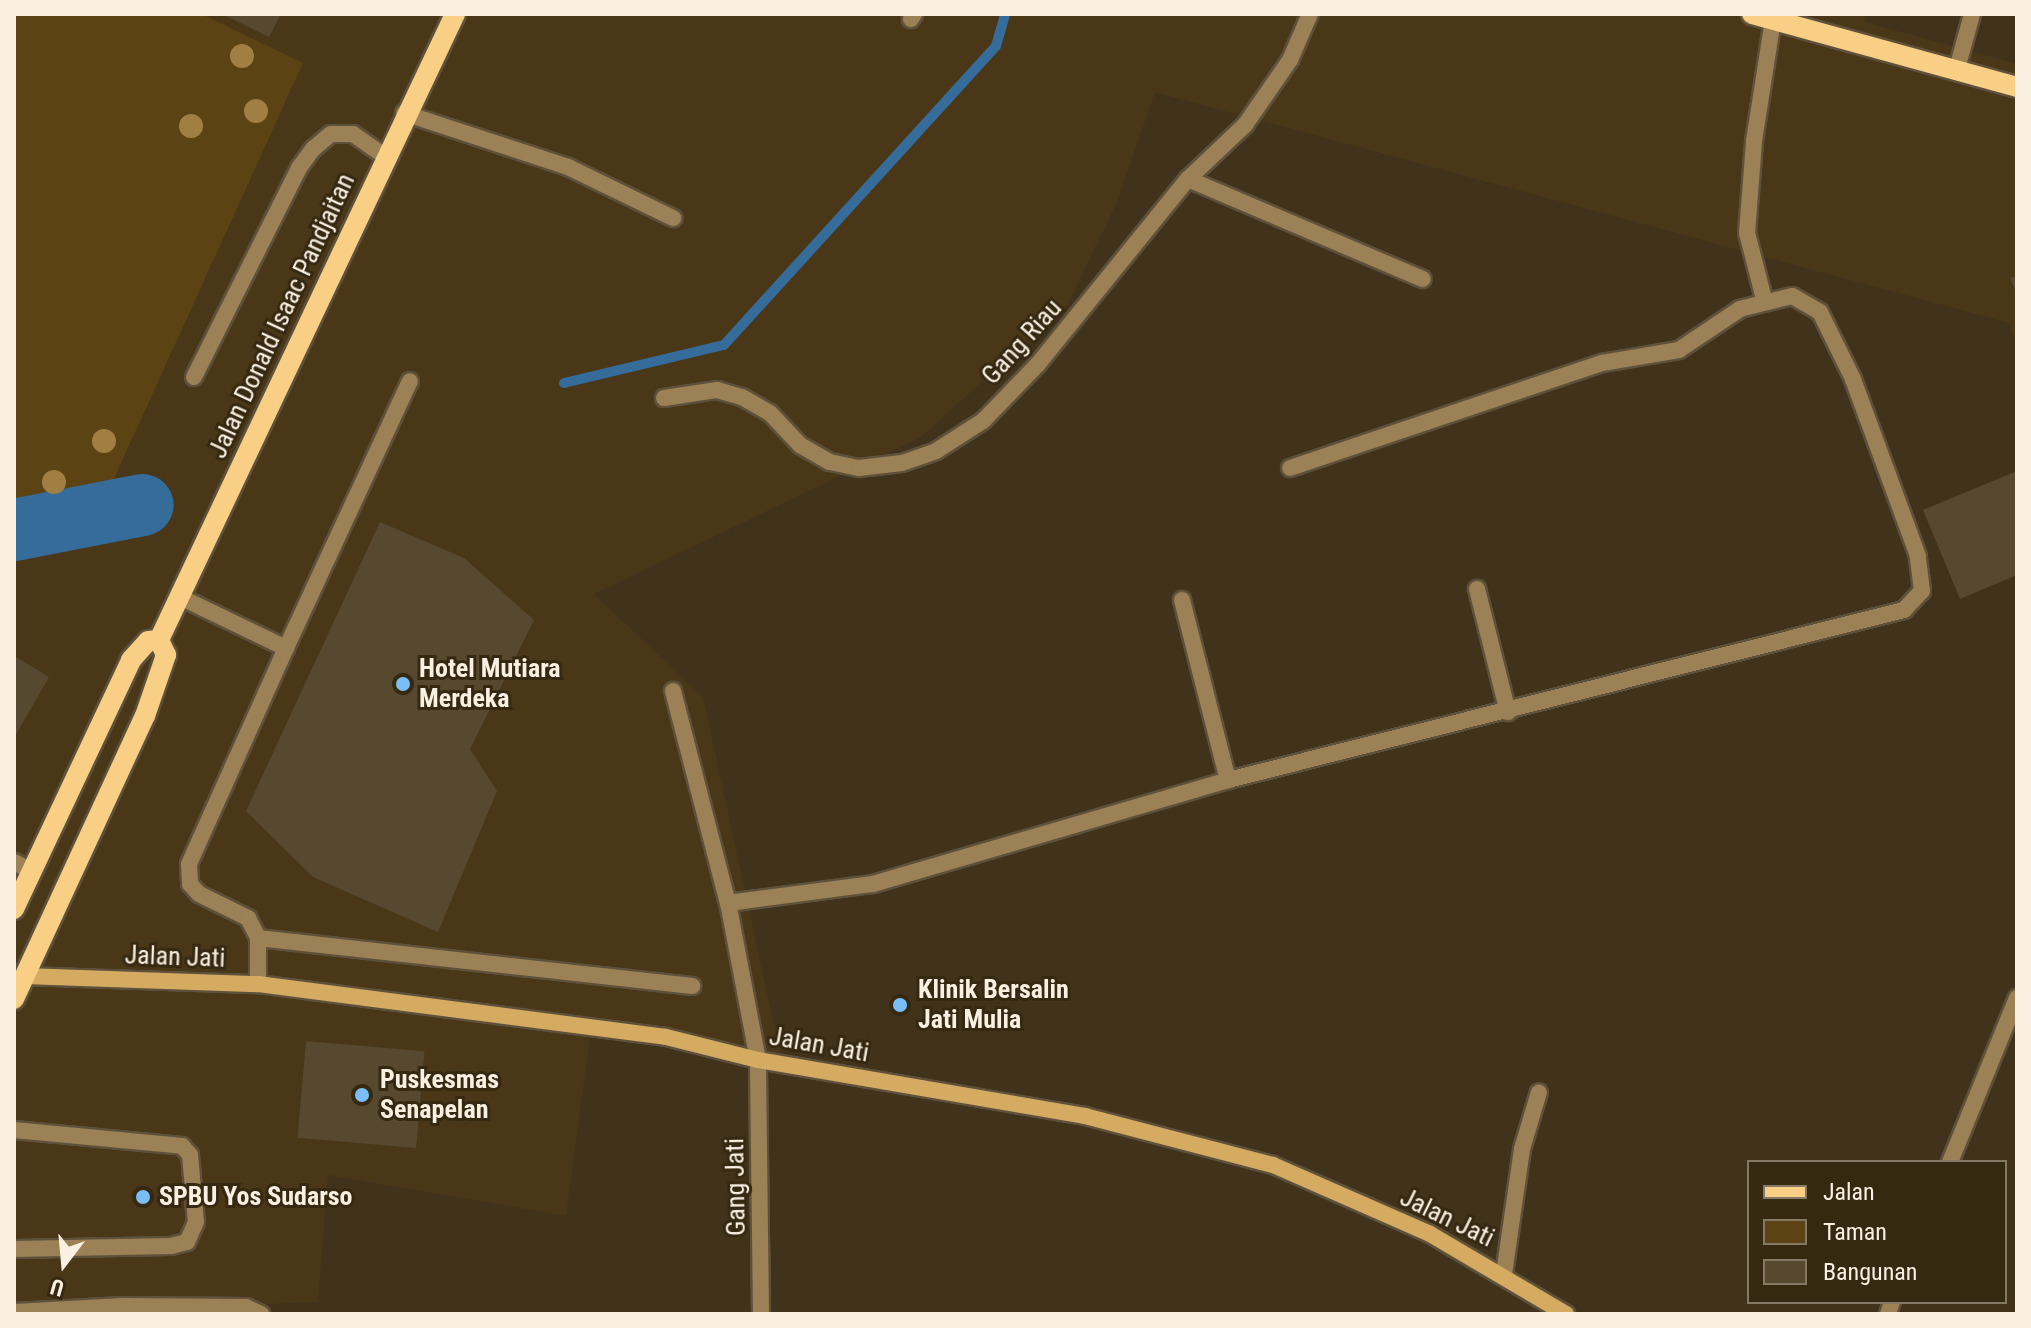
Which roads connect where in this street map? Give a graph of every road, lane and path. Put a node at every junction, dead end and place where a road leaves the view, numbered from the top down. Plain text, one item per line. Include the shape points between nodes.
1 (455, 14) edge
2 (1310, 14) edge
3 (1752, 14) edge
4 (1972, 14) edge
5 (1773, 20) junction
6 (1957, 69) junction
7 (2017, 87) edge
8 (404, 113) junction
9 (385, 156) junction
10 (1188, 179) junction
11 (673, 218) dead end
12 (1423, 279) dead end
13 (1764, 299) junction
14 (194, 377) dead end
15 (410, 381) dead end
16 (664, 398) dead end
17 (1290, 468) dead end
18 (1477, 589) dead end
19 (180, 597) junction
20 (1182, 600) dead end
21 (159, 640) junction
22 (286, 648) junction
23 (673, 691) dead end
24 (1508, 712) junction
25 (1228, 780) junction
26 (23, 867) edge
27 (728, 903) junction
28 (14, 909) edge
29 (258, 938) junction
30 (24, 976) junction
31 (258, 984) junction
32 (692, 986) dead end
33 (2017, 998) edge
34 (14, 999) edge
35 (758, 1060) junction
36 (1539, 1092) dead end
37 (14, 1130) edge
38 (1951, 1160) edge
39 (14, 1249) edge
40 (1504, 1274) junction
41 (124, 1310) edge
42 (14, 1312) edge
43 (34, 1313) edge
44 (261, 1314) edge
45 (761, 1314) edge
46 (1566, 1314) edge

1 - 8 main road, Jalan Donald Isaac Pandjaitan
2 - 10 street, Gang Riau via 1290,60 1245,125
3 - 5 main road
4 - 6 street
5 - 6 main road
5 - 13 street via 1754,141 1747,233
6 - 7 main road
8 - 9 main road, Jalan Donald Isaac Pandjaitan
8 - 11 street via 568,167
9 - 14 street via 353,134 331,134 313,149
9 - 19 main road, Jalan Donald Isaac Pandjaitan
10 - 12 street
10 - 16 street, Gang Riau via 1038,364 983,421 936,451 902,463 859,468 830,462 800,445 770,413 742,397 717,390
13 - 17 street via 1679,350 1602,363
13 - 24 street via 1807,300 1832,331 1918,556 1922,591 1904,610
15 - 22 street
18 - 24 street
19 - 21 main road, Jalan Donald Isaac Pandjaitan
19 - 22 street
20 - 25 street
21 - 26 main road, Jalan Donald Isaac Pandjaitan via 148,641 131,660
21 - 30 main road, Jalan Donald Isaac Pandjaitan via 166,655 145,716
22 - 29 street via 189,864 190,884 248,918
23 - 27 street, Gang Jati
24 - 25 street
25 - 27 street via 873,884
26 - 28 main road, Jalan Donald Isaac Pandjaitan
27 - 35 street, Gang Jati
29 - 31 street
29 - 32 street
30 - 31 main road, Jalan Jati
30 - 34 main road, Jalan Donald Isaac Pandjaitan
31 - 35 main road, Jalan Jati via 666,1037
33 - 38 street
35 - 40 main road, Jalan Jati via 1085,1116 1273,1165 1430,1234
35 - 45 street, Gang Jati
36 - 40 street via 1522,1149
37 - 39 street via 182,1146 190,1155 196,1222 187,1242 171,1246
40 - 46 main road, Jalan Jati
41 - 43 street
41 - 44 street via 246,1307
42 - 43 street

